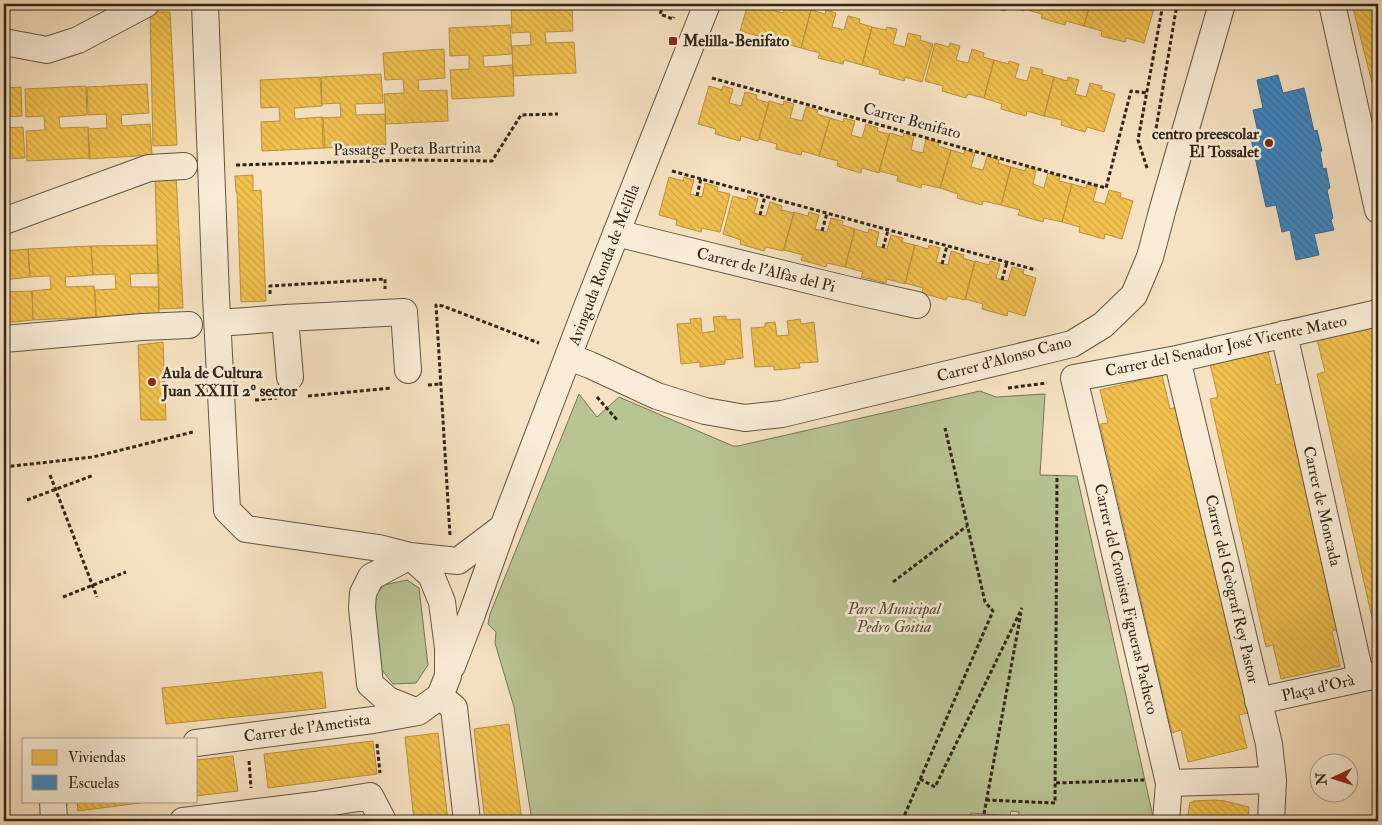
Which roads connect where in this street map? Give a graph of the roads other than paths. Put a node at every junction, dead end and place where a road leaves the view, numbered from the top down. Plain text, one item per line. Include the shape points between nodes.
1 (146, 4) edge
2 (205, 4) edge
3 (707, 4) edge
4 (1222, 4) edge
5 (1332, 4) edge
6 (4, 42) edge
7 (184, 166) dead end
8 (1378, 210) edge
9 (4, 222) edge
10 (616, 233) junction
11 (917, 305) dead end
12 (1378, 313) edge
13 (285, 318) junction
14 (218, 323) junction
15 (189, 326) dead end
16 (1284, 334) junction
17 (4, 339) edge
18 (569, 357) junction
19 (1177, 359) junction
20 (1074, 378) joint
21 (408, 381) road end
22 (292, 390) road end
23 (502, 527) junction
24 (410, 556) junction
25 (1370, 676) edge
26 (444, 686) junction
27 (1258, 701) junction
28 (418, 712) junction
29 (198, 743) edge
30 (1273, 780) junction
31 (1157, 782) junction
32 (53, 802) edge
33 (320, 813) edge
34 (54, 821) edge
35 (183, 821) edge
36 (383, 821) edge
37 (467, 821) edge
38 (1166, 821) edge
39 (1271, 821) edge

1 - 6 street via 78,40 47,50
2 - 14 street, Avinguda Ronda de Melilla
3 - 10 street, Avinguda Ronda de Melilla
4 - 18 street, Carrer d'Alonso Cano via 1150,257 1134,295 1103,325 1072,344 782,414 745,418 705,411 658,396
5 - 8 street
7 - 9 street via 149,168
10 - 11 street, Carrer de l'Alfàs del Pi
10 - 18 street, Avinguda Ronda de Melilla
12 - 16 street, Carrer del Senador José Vicente Mateo
13 - 14 street
13 - 21 street via 404,312
13 - 22 street
14 - 24 street, Avinguda Ronda de Melilla via 227,510 246,529 379,548
15 - 17 street
16 - 19 street, Carrer del Senador José Vicente Mateo
16 - 25 street, Carrer de Moncada
18 - 23 street, Avinguda Ronda de Melilla
19 - 20 street, Carrer del Senador José Vicente Mateo
19 - 27 street, Carrer del Geògraf Rey Pastor
20 - 31 street, Carrer del Cronista Figueras Pacheco
23 - 24 street, Avinguda Ronda de Melilla via 458,562
23 - 26 street, Avinguda Ronda de Melilla
24 - 26 street via 431,575 442,602 448,648
24 - 28 street via 371,577 363,592 362,608 370,684 388,700
25 - 27 street, Plaça d'Orà
26 - 28 street
26 - 37 street via 454,708
27 - 30 street, Carrer del Geògraf Rey Pastor via 1269,744
28 - 29 street, Carrer de l'Ametista
30 - 31 street
30 - 39 street, Carrer del Geògraf Rey Pastor
31 - 38 street, Carrer del Cronista Figueras Pacheco
32 - 34 street
33 - 35 street
33 - 36 street via 370,796

